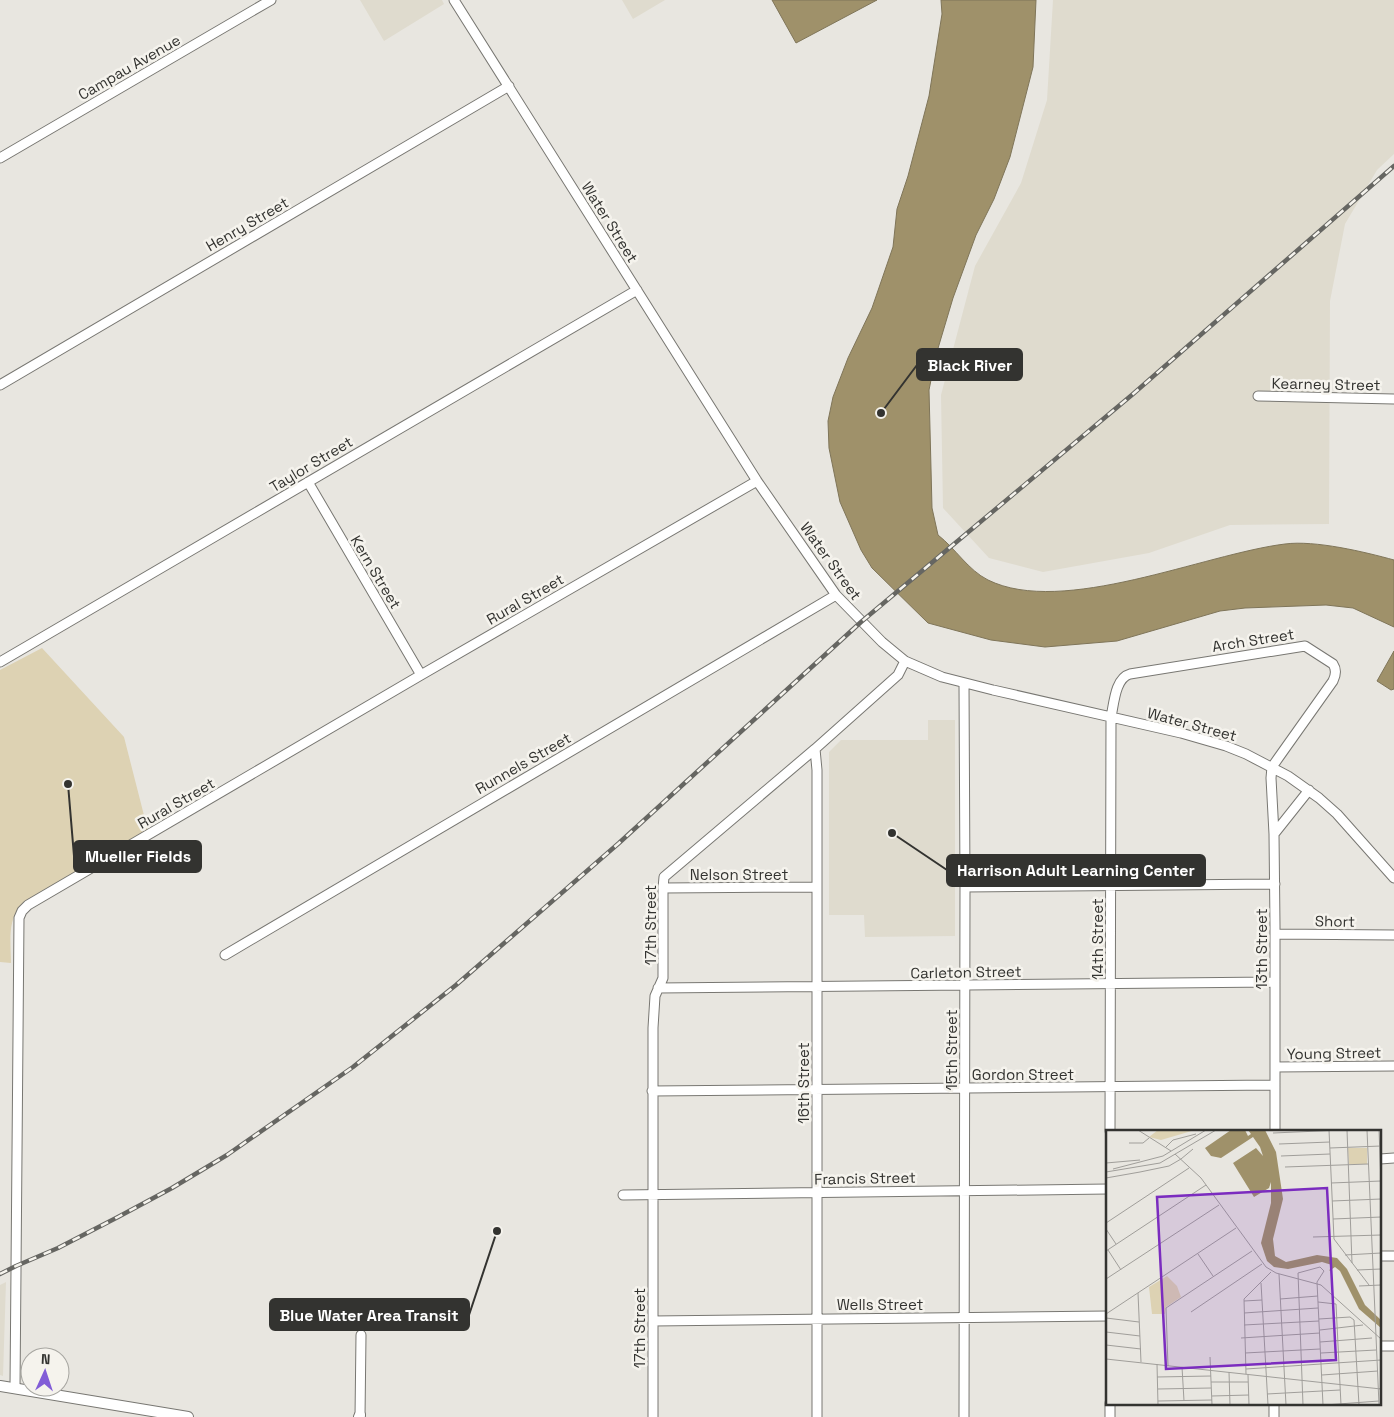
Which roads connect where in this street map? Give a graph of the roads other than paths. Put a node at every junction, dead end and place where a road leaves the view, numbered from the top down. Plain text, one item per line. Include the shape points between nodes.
1 (271, 0) edge
2 (454, 0) edge
3 (508, 86) junction
4 (0, 158) edge
5 (637, 290) junction
6 (0, 385) edge
7 (1258, 396) dead end
8 (1394, 399) edge
9 (758, 481) junction
10 (308, 482) junction
11 (836, 595) junction
12 (905, 661) junction
13 (0, 662) edge
14 (421, 675) junction
15 (964, 683) junction
16 (1111, 717) junction
17 (815, 749) junction
18 (1272, 767) junction
19 (1309, 790) junction
20 (1274, 834) junction
21 (1394, 878) edge
22 (1275, 884) junction
23 (1111, 885) junction
24 (816, 887) junction
25 (966, 887) junction
26 (662, 888) junction
27 (1275, 934) junction
28 (1394, 935) edge
29 (225, 955) dead end
30 (1275, 982) junction
31 (1110, 984) junction
32 (964, 985) junction
33 (817, 987) junction
34 (658, 988) junction
35 (1394, 1066) edge
36 (1275, 1067) junction
37 (1275, 1085) junction
38 (1110, 1087) junction
39 (964, 1088) junction
40 (816, 1089) junction
41 (652, 1091) junction
42 (1110, 1130) edge
43 (1275, 1130) edge
44 (1106, 1189) edge
45 (964, 1190) junction
46 (817, 1192) junction
47 (653, 1194) junction
48 (623, 1195) dead end
49 (1106, 1316) edge
50 (964, 1317) junction
51 (817, 1318) junction
52 (653, 1321) junction
53 (361, 1335) dead end
54 (0, 1386) edge
55 (15, 1388) junction
56 (1110, 1404) edge
57 (1274, 1404) edge
58 (131, 1412) edge
59 (360, 1416) edge
60 (188, 1417) edge
61 (653, 1417) edge
62 (817, 1417) edge
63 (964, 1417) edge
64 (1110, 1417) edge
65 (1274, 1417) edge

1 - 4 street, Campau Avenue
2 - 3 street, Water Street
3 - 5 street, Water Street
3 - 6 street, Henry Street
5 - 9 street, Water Street
5 - 10 street, Taylor Street
7 - 8 street, Kearney Street
9 - 11 street, Water Street
9 - 14 street, Rural Street
10 - 13 street, Taylor Street
10 - 14 street, Kern Street
11 - 12 street, Water Street
11 - 29 street, Runnels Street
12 - 15 street, Water Street
12 - 17 street, 17th Street via 898,675
14 - 55 street, Rural Street via 22,911 19,918
15 - 16 street, Water Street
15 - 25 street, 15th Street
16 - 18 street, Water Street via 1226,746
16 - 18 street, Arch Street via 1120,680 1124,676 1309,647 1333,664 1335,677
16 - 23 street, 14th Street
17 - 24 street, 16th Street
17 - 26 street, 17th Street via 668,873
18 - 19 street, Water Street
18 - 20 street, 13th Street
19 - 20 street
19 - 21 street, Water Street via 1338,814
20 - 22 street, 13th Street
22 - 23 street
22 - 27 street, 13th Street
23 - 25 street
23 - 31 street, 14th Street
24 - 26 street, Nelson Street
24 - 33 street, 16th Street
25 - 32 street, 15th Street
26 - 34 street, 17th Street via 663,978
27 - 28 street, Short
27 - 30 street, 13th Street
30 - 31 street, Carleton Street
30 - 36 street, 13th Street
31 - 32 street, Carleton Street
31 - 38 street, 14th Street
32 - 33 street, Carleton Street
32 - 39 street, 15th Street
33 - 34 street, Carleton Street
33 - 40 street, 16th Street
34 - 41 street, 17th Street via 654,1006
35 - 36 street, Young Street
36 - 37 street, 13th Street
37 - 38 street, Gordon Street
37 - 43 street, 13th Street
38 - 39 street, Gordon Street
38 - 42 street, 14th Street
39 - 40 street, Gordon Street
39 - 45 street, 15th Street
40 - 41 street, Gordon Street
40 - 46 street, 16th Street
41 - 47 street, 17th Street
44 - 45 street, Francis Street
45 - 46 street, Francis Street
45 - 50 street, 15th Street
46 - 47 street, Francis Street
46 - 51 street, 16th Street
47 - 48 street, Francis Street
47 - 52 street, 17th Street
49 - 50 street, Wells Street
50 - 51 street, Wells Street
50 - 63 street, 15th Street
51 - 52 street, Wells Street
51 - 62 street, 16th Street
52 - 61 street, 17th Street
53 - 59 street
54 - 55 main road
55 - 58 main road
56 - 64 street
57 - 65 street
58 - 60 main road

